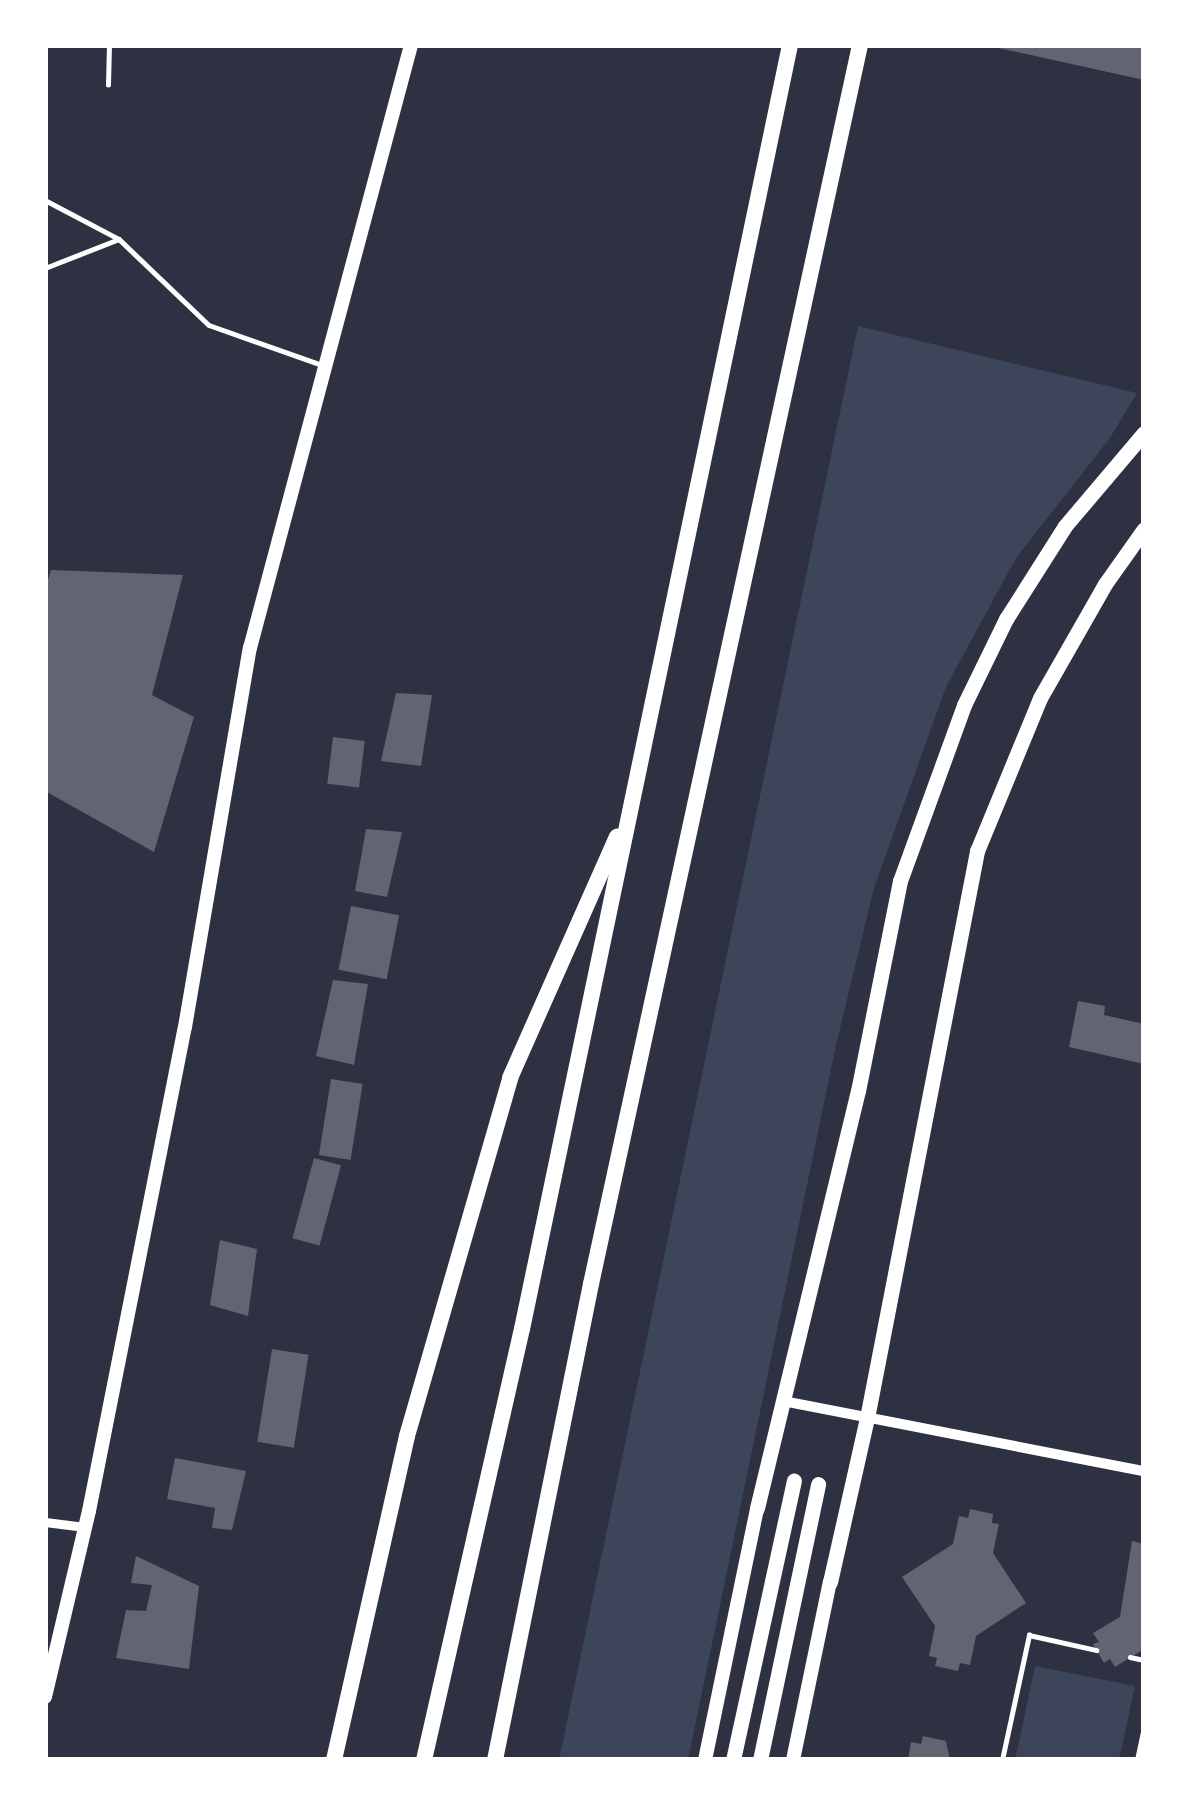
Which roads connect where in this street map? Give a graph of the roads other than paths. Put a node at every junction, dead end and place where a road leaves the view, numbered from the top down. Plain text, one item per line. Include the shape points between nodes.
1 (109, 45) edge
2 (411, 45) edge
3 (790, 45) edge
4 (860, 45) edge
5 (108, 85) dead end
6 (45, 200) edge
7 (118, 239) junction
8 (45, 268) edge
9 (327, 367) junction
10 (1144, 434) edge
11 (1144, 529) edge
12 (632, 803) junction
13 (783, 1401) junction
14 (867, 1418) junction
15 (1144, 1471) edge
16 (794, 1481) dead end
17 (818, 1484) dead end
18 (758, 1508) joint
19 (45, 1522) edge
20 (85, 1527) junction
21 (830, 1582) joint
22 (1096, 1650) dead end
23 (50, 1657) edge
24 (1130, 1657) dead end
25 (1144, 1660) edge
26 (45, 1697) edge
27 (1144, 1727) edge
28 (1142, 1750) edge
29 (334, 1760) edge
30 (424, 1760) edge
31 (495, 1760) edge
32 (705, 1760) edge
33 (734, 1760) edge
34 (760, 1760) edge
35 (794, 1760) edge
36 (1002, 1760) edge
37 (1137, 1760) edge

1 - 5 lane
2 - 9 main road
3 - 12 highway
4 - 31 highway
6 - 7 lane
7 - 8 lane
7 - 9 lane via 209,325
9 - 20 main road via 245,670 189,1004
10 - 13 highway via 1065,526 964,704 900,881
11 - 14 highway via 1040,698 977,850
12 - 29 highway via 510,1078 407,1436
12 - 30 highway
13 - 14 street
13 - 18 highway
14 - 15 street
14 - 21 highway
16 - 33 highway
17 - 34 highway
18 - 32 main road
19 - 20 street
20 - 23 main road
21 - 35 main road
22 - 36 lane via 1028,1636
23 - 26 main road
24 - 25 lane
27 - 28 lane
28 - 37 lane

